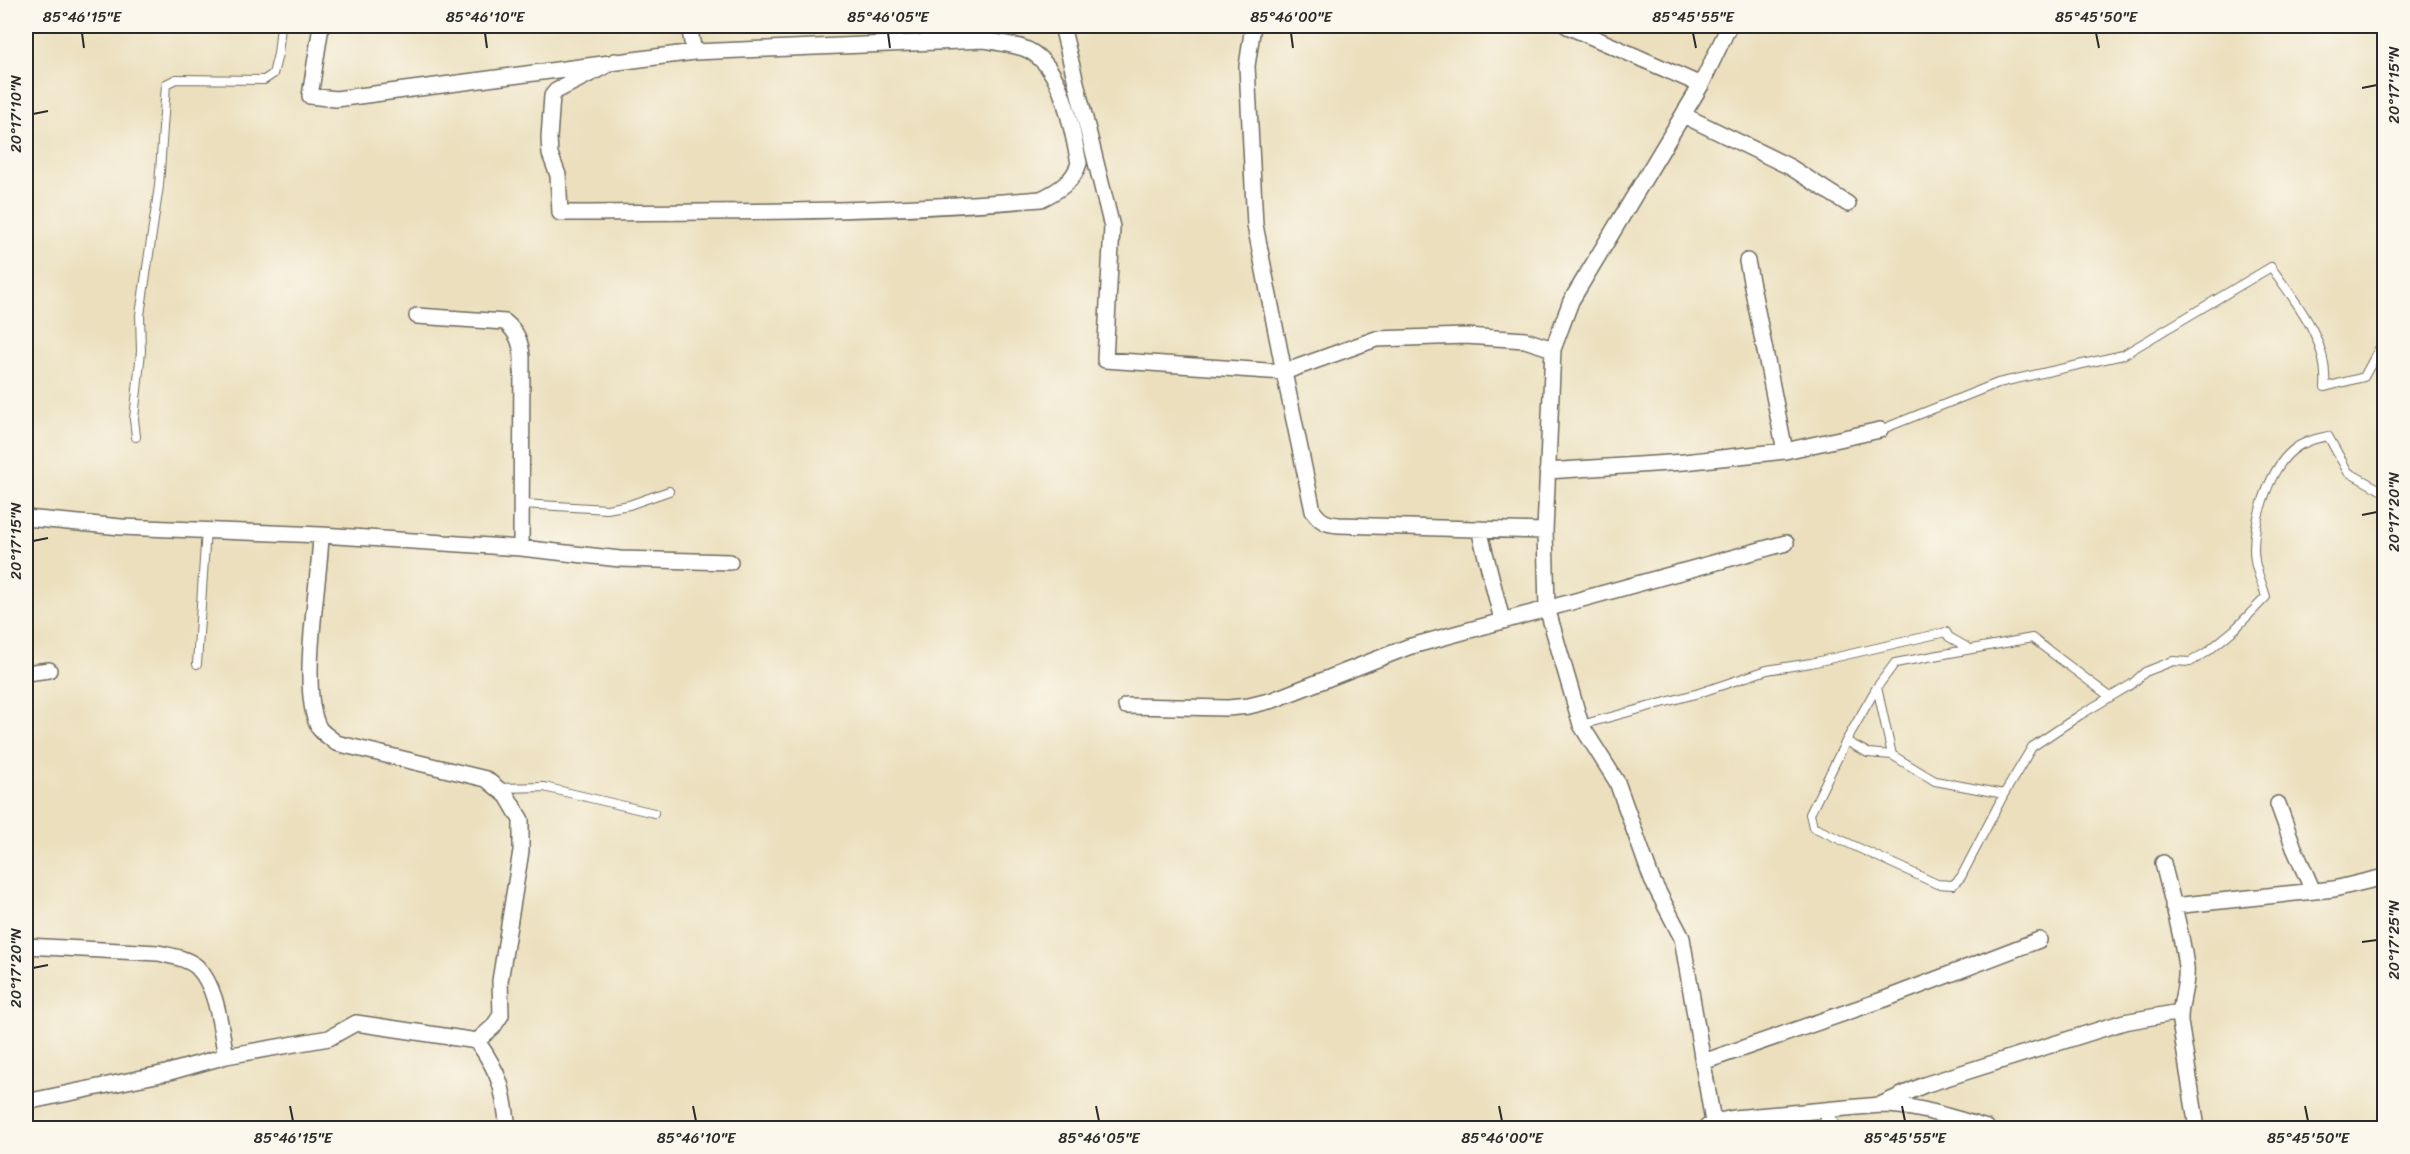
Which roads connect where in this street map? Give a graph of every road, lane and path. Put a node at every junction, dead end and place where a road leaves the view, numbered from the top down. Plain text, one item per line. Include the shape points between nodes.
1 (281, 26) edge
2 (321, 26) edge
3 (689, 26) edge
4 (1062, 26) edge
5 (1253, 26) edge
6 (1567, 26) edge
7 (1730, 26) edge
8 (985, 33) edge
9 (694, 52) junction
10 (615, 61) junction
11 (1701, 85) junction
12 (1683, 115) junction
13 (1848, 204) dead end
14 (1747, 261) dead end
15 (417, 316) dead end
16 (2385, 340) edge
17 (1553, 349) junction
18 (1284, 372) junction
19 (1880, 430) joint
20 (136, 437) dead end
21 (1785, 451) junction
22 (1547, 471) junction
23 (669, 492) dead end
24 (2385, 492) edge
25 (522, 504) junction
26 (26, 518) edge
27 (1479, 529) junction
28 (206, 530) junction
29 (1545, 531) junction
30 (321, 535) junction
31 (1786, 543) dead end
32 (521, 548) junction
33 (730, 562) dead end
34 (1547, 608) junction
35 (1502, 620) junction
36 (1970, 649) junction
37 (197, 664) dead end
38 (49, 670) dead end
39 (26, 673) edge
40 (1877, 687) junction
41 (2109, 696) junction
42 (1126, 706) dead end
43 (1581, 725) junction
44 (1846, 741) junction
45 (1892, 755) junction
46 (497, 788) junction
47 (2004, 794) junction
48 (2278, 804) dead end
49 (654, 813) dead end
50 (2163, 863) dead end
51 (2385, 877) edge
52 (2313, 891) junction
53 (2173, 906) junction
54 (2039, 940) dead end
55 (26, 946) edge
56 (2180, 1012) junction
57 (477, 1041) junction
58 (226, 1056) junction
59 (1703, 1062) junction
60 (26, 1102) edge
61 (1880, 1105) junction
62 (1825, 1110) junction
63 (1711, 1126) edge
64 (508, 1128) edge
65 (1832, 1128) edge
66 (1987, 1128) edge
67 (2197, 1128) edge

1 - 20 lane via 273,74 264,80 176,79 166,84 159,186 140,315
2 - 10 street via 310,96 336,99
3 - 9 street
4 - 18 street via 1112,227 1105,360
5 - 18 street via 1247,66 1256,225
6 - 11 street
7 - 11 street
8 - 9 street
8 - 10 street via 1024,48 1044,63 1059,85 1079,163 1076,174 1041,199 928,208 560,213 558,176 550,154 552,96
9 - 10 street
11 - 12 street
12 - 13 street via 1790,168
12 - 17 street via 1571,301
14 - 21 street
15 - 25 street via 505,322 517,335 522,357
16 - 19 lane via 2364,377 2325,387 2323,355 2313,328 2271,267 2123,355 1998,383
17 - 18 street via 1525,340 1466,336 1376,339
17 - 22 street
18 - 27 street via 1313,511 1319,520 1339,525
19 - 21 street
21 - 22 street
22 - 29 street
23 - 25 lane via 607,509
24 - 41 lane via 2348,472 2328,436 2307,441 2292,451 2274,472 2256,525 2255,560 2266,597 2207,652 2190,662 2173,661 2145,672
25 - 32 street
26 - 28 street
27 - 29 street
27 - 35 street
28 - 30 street
28 - 37 lane
29 - 34 street
30 - 32 street
30 - 46 street via 311,655 311,705 319,729 336,742 486,779
31 - 34 street
32 - 33 street via 620,559
34 - 35 street
34 - 43 street
35 - 42 street via 1408,647 1249,706
36 - 40 lane via 1895,663
36 - 41 lane via 2032,638
36 - 43 lane via 1946,632 1917,637 1767,670
38 - 39 street
40 - 44 lane
40 - 45 lane
41 - 47 lane via 2032,747
43 - 59 street via 1617,782 1652,880 1682,938
44 - 45 lane via 1868,753
44 - 47 lane via 1810,814 1814,826 1937,884 1953,885 1961,877
45 - 47 lane via 1935,781
46 - 49 lane via 544,787
46 - 57 street via 507,796 521,820 521,852 500,981 501,1015
48 - 52 street
50 - 53 street
51 - 52 street
52 - 53 street
53 - 56 street via 2186,967 2187,986
54 - 59 street
55 - 58 street via 158,953 196,966 208,982
56 - 61 street via 2124,1022 1924,1085
56 - 67 street
57 - 58 street via 356,1023 329,1038
57 - 64 street via 495,1066 503,1088
58 - 60 street via 166,1073
59 - 63 street
61 - 62 street
61 - 66 street via 1921,1108
62 - 63 street via 1734,1118
62 - 65 street

